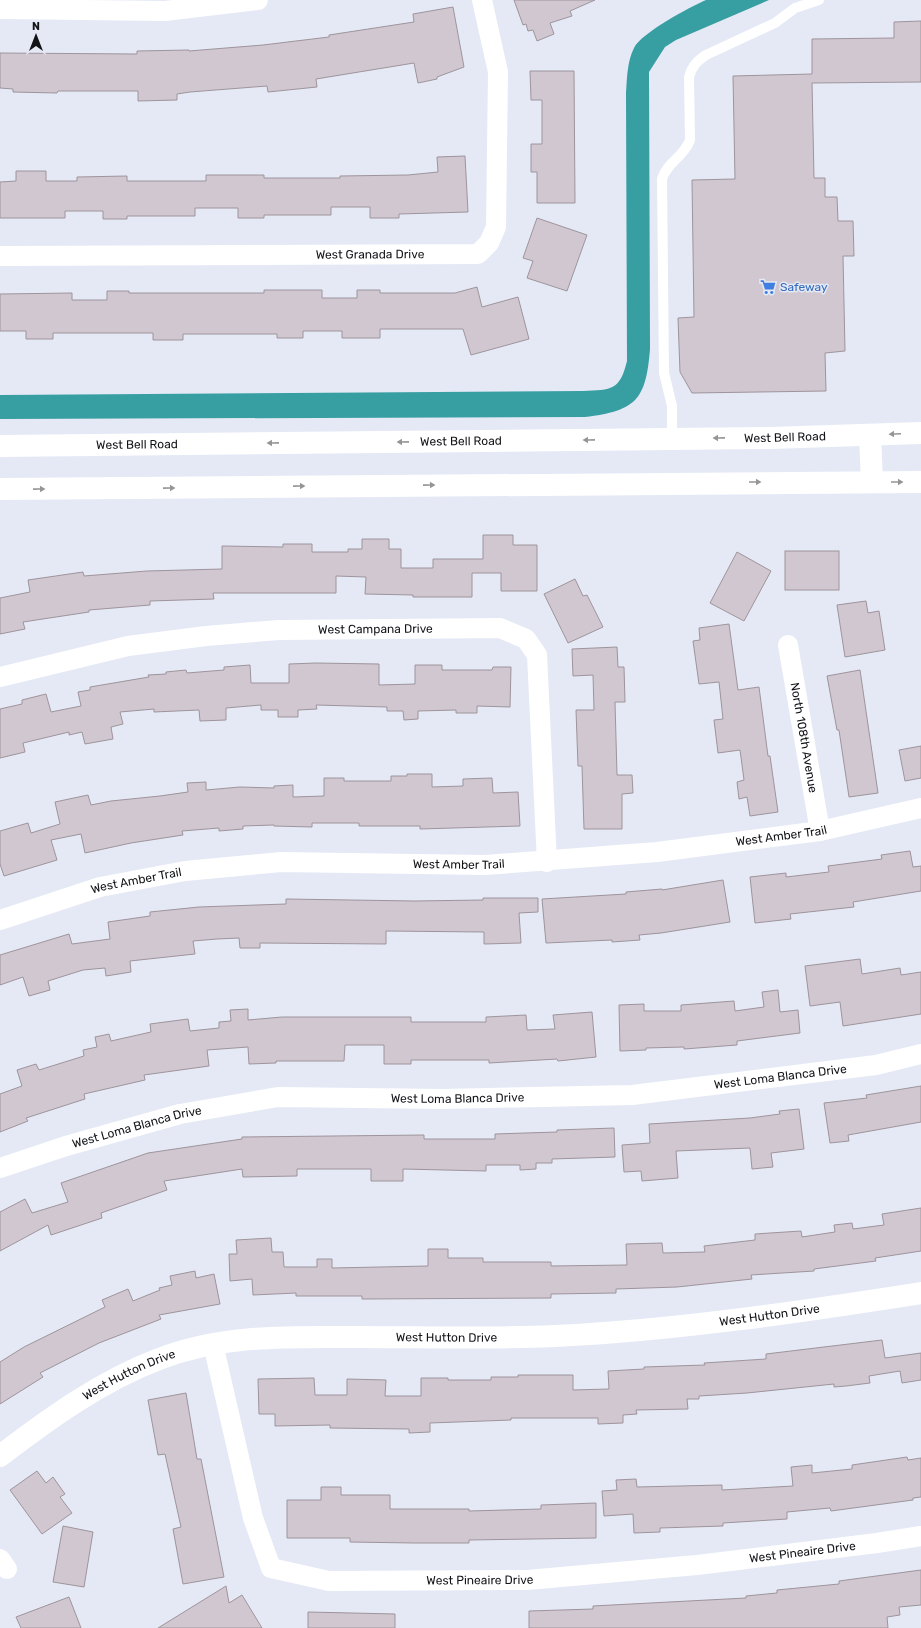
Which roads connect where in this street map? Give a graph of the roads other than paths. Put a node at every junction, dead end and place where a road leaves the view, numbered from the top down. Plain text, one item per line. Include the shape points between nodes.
1 (258, 0) edge
2 (482, 0) edge
3 (819, 0) edge
4 (0, 9) edge
5 (0, 256) edge
6 (921, 433) edge
7 (870, 435) junction
8 (672, 439) junction
9 (0, 446) edge
10 (872, 482) junction
11 (921, 482) edge
12 (0, 489) edge
13 (788, 645) dead end
14 (0, 677) edge
15 (921, 808) edge
16 (820, 831) junction
17 (547, 862) junction
18 (0, 920) edge
19 (921, 1054) edge
20 (0, 1168) edge
21 (921, 1293) edge
22 (214, 1344) junction
23 (0, 1456) edge
24 (921, 1536) edge

1 - 4 street via 165,11
2 - 5 street, West Granada Drive via 498,72 496,227 489,243 478,254
3 - 8 lane via 795,8 775,23 706,55 692,68 689,76 690,140 687,149 665,170 662,179 664,373 672,406
6 -> 7 main road, West Bell Road
7 -> 8 main road, West Bell Road
7 - 10 main road
8 -> 9 main road, West Bell Road
10 -> 11 main road
12 -> 10 main road
13 - 16 street, North 108th Avenue
14 - 17 street, West Campana Drive via 128,646 206,636 279,630 500,628 526,639 537,655
15 - 16 street, West Amber Trail
16 - 17 street, West Amber Trail via 657,852
17 - 18 street, West Amber Trail via 485,865 281,862 185,871 100,887
19 - 20 street, West Loma Blanca Drive via 876,1065 632,1095 443,1099 278,1097 180,1114 66,1146
21 - 22 main road, West Hutton Drive via 726,1321 626,1331 484,1338 252,1338
22 - 23 main road, West Hutton Drive via 160,1358 121,1376 50,1418
22 - 24 street, West Pineaire Drive via 253,1518 271,1568 329,1581 527,1580 697,1564

